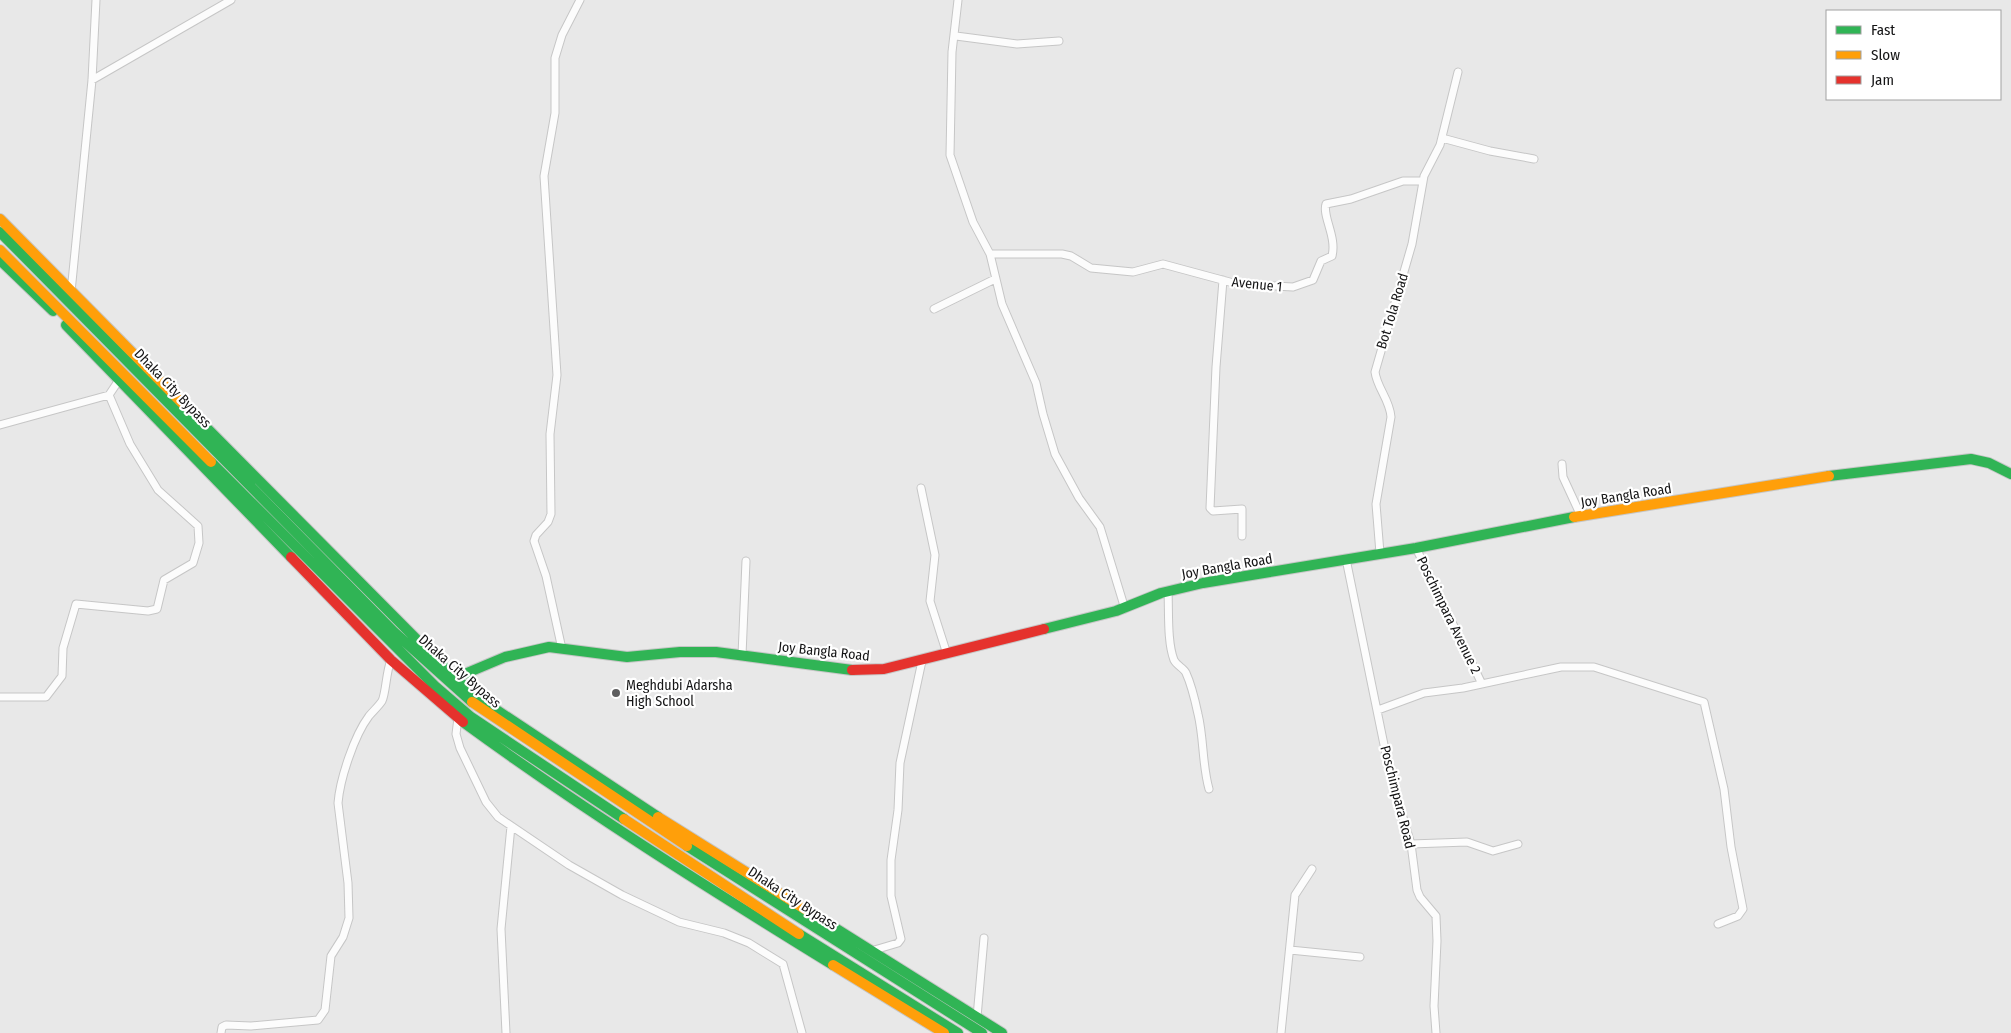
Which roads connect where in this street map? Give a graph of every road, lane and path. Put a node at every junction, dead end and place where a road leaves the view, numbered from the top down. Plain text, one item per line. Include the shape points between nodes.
1 (96, 0) edge
2 (231, 0) edge
3 (580, 0) edge
4 (958, 0) edge
5 (956, 36) junction
6 (1059, 41) dead end
7 (1458, 72) dead end
8 (92, 80) junction
9 (1442, 138) junction
10 (1534, 159) dead end
11 (1423, 181) junction
12 (0, 219) edge
13 (0, 232) edge
14 (0, 250) edge
15 (990, 254) junction
16 (0, 260) edge
17 (995, 279) junction
18 (1223, 280) junction
19 (71, 293) junction
20 (934, 309) dead end
21 (119, 380) junction
22 (109, 396) junction
23 (0, 425) edge
24 (1562, 464) dead end
25 (2011, 474) edge
26 (921, 488) dead end
27 (1582, 516) junction
28 (1242, 536) dead end
29 (1416, 548) junction
30 (1380, 553) junction
31 (1346, 559) junction
32 (746, 561) dead end
33 (1168, 591) junction
34 (1125, 609) junction
35 (562, 649) junction
36 (947, 654) junction
37 (742, 655) junction
38 (391, 660) junction
39 (922, 661) junction
40 (455, 678) junction
41 (1482, 682) junction
42 (0, 697) edge
43 (1378, 710) junction
44 (458, 718) junction
45 (1209, 789) dead end
46 (511, 826) junction
47 (1411, 844) junction
48 (1518, 844) dead end
49 (1312, 869) dead end
50 (1718, 924) dead end
51 (984, 938) dead end
52 (1290, 950) junction
53 (871, 951) junction
54 (1360, 957) dead end
55 (977, 1017) junction
56 (221, 1033) edge
57 (506, 1033) edge
58 (802, 1033) edge
59 (944, 1033) edge
60 (958, 1033) edge
61 (982, 1033) edge
62 (1002, 1033) edge
63 (1281, 1033) edge
64 (1436, 1033) edge

1 - 8 street
2 - 8 street
3 - 35 street via 562,35 555,58 555,114 544,191 550,230 550,280 558,375 550,434 551,514 534,542 546,576
4 - 5 street
5 - 6 street via 1017,44
5 - 15 street via 952,52 950,150 968,210
7 - 9 street, Bot Tola Road
8 - 19 street
9 - 10 street
9 - 11 street, Bot Tola Road
11 - 18 street, Avenue 1 via 1399,182 1326,204 1333,253 1321,261 1316,276 1309,282 1293,287 1270,287
11 - 30 street, Bot Tola Road via 1412,244 1375,372 1389,403 1391,417 1376,504
12 - 19 main road
13 - 61 main road, Dhaka City Bypass via 387,625 480,709 672,836
14 - 60 main road, Dhaka City Bypass via 383,636 471,717 776,920
15 - 17 street
15 - 18 street, Avenue 1 via 1062,254 1091,268 1127,272 1163,264
16 - 21 main road
17 - 20 street
17 - 34 street via 1002,304 1034,376 1056,454 1079,498 1100,527
18 - 28 street via 1210,508 1213,511 1242,509
19 - 40 main road
21 - 22 street
21 - 38 main road
22 - 23 street
22 - 42 street via 130,444 158,490 198,526 199,543 193,563 164,580 157,609 148,611 76,604 63,648 62,676 46,697
24 - 27 street via 1563,476
25 - 27 main road, Joy Bangla Road via 1989,463 1970,459 1833,474
26 - 36 street via 935,555 930,601
27 - 29 main road, Joy Bangla Road
29 - 30 main road, Joy Bangla Road
29 - 41 street, Poschimpara Avenue 2
30 - 31 main road, Joy Bangla Road
31 - 33 main road, Joy Bangla Road
31 - 43 street, Poschimpara Road
32 - 37 street
33 - 34 main road, Joy Bangla Road
33 - 45 street via 1174,659 1186,671 1192,690 1201,726 1203,769
34 - 36 main road, Joy Bangla Road
35 - 37 main road, Joy Bangla Road via 627,657 694,651
35 - 40 main road, Joy Bangla Road via 530,650
36 - 39 main road, Joy Bangla Road
37 - 39 main road, Joy Bangla Road via 859,671
38 - 44 main road
38 - 56 street via 382,700 368,717 339,791 349,918 343,937 331,956 323,1016 318,1020 226,1025
39 - 53 street via 900,763 891,860 891,896 900,939 898,943
40 - 53 main road via 483,701 586,771
41 - 43 street via 1416,695
41 - 50 street via 1561,667 1594,667 1704,702 1724,789 1743,909 1738,916
43 - 47 street, Poschimpara Road via 1390,774
44 - 46 street via 457,741 486,802 498,817
44 - 59 main road via 514,759 737,905
46 - 57 street via 501,929
46 - 58 street via 622,895 679,922 749,943 783,964
47 - 48 street via 1467,842 1493,852
47 - 64 street, Poschimpara Road via 1417,890 1436,916
49 - 52 street via 1295,895
51 - 55 street
52 - 54 street
52 - 63 street
53 - 55 main road
55 - 62 main road

